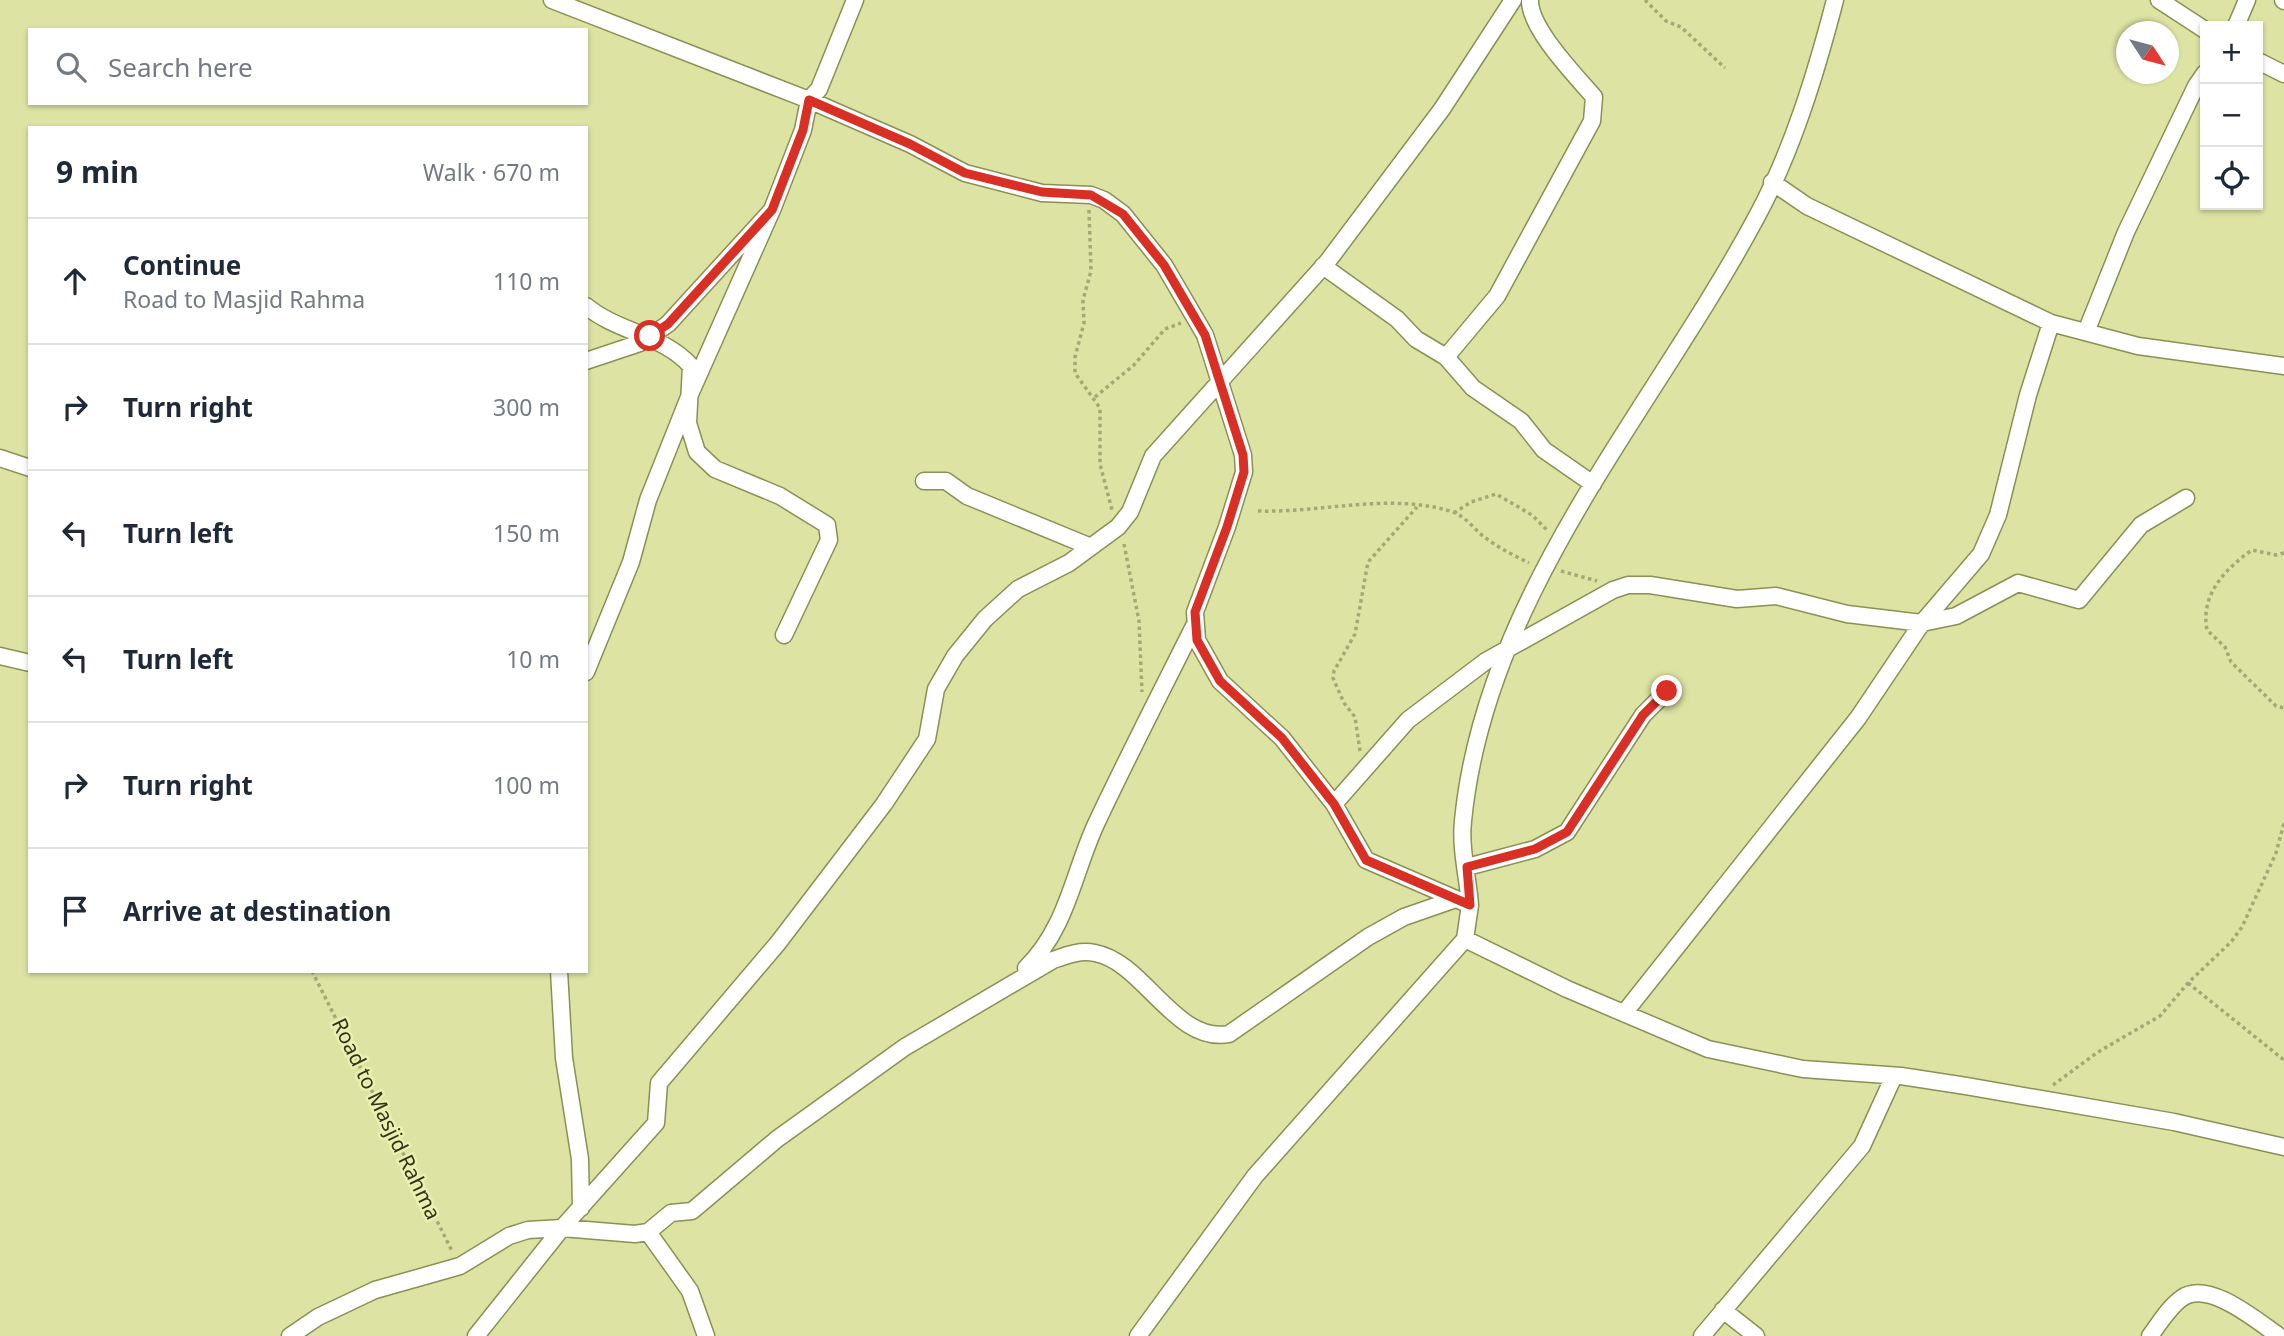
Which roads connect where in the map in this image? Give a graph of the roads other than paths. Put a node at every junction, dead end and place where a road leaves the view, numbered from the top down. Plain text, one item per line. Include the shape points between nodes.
1 (552, 0) edge
2 (855, 0) edge
3 (1513, 0) edge
4 (1530, 0) edge
5 (1835, 0) edge
6 (2159, 0) edge
7 (2248, 0) edge
8 (2238, 21) edge
9 (2200, 27) edge
10 (2263, 64) edge
11 (2284, 75) edge
12 (2200, 80) edge
13 (809, 100) junction
14 (1772, 182) junction
15 (772, 210) junction
16 (1323, 266) junction
17 (588, 308) edge
18 (2051, 323) junction
19 (2086, 332) junction
20 (650, 336) junction
21 (1446, 357) junction
22 (588, 360) edge
23 (2284, 366) edge
24 (1221, 380) junction
25 (691, 392) junction
26 (0, 458) edge
27 (28, 467) edge
28 (924, 481) dead end
29 (1592, 484) junction
30 (2186, 498) dead end
31 (1091, 547) junction
32 (1922, 623) junction
33 (1194, 626) junction
34 (784, 635) dead end
35 (1508, 650) junction
36 (0, 656) edge
37 (28, 663) edge
38 (588, 667) edge
39 (1667, 691) dead end
40 (1334, 804) junction
41 (1467, 867) junction
42 (1453, 900) junction
43 (1470, 905) junction
44 (1465, 939) junction
45 (559, 973) edge
46 (1011, 983) junction
47 (1625, 1012) junction
48 (1894, 1076) junction
49 (2284, 1147) edge
50 (582, 1208) junction
51 (562, 1228) junction
52 (648, 1232) junction
53 (1723, 1310) junction
54 (290, 1336) edge
55 (476, 1336) edge
56 (706, 1336) edge
57 (1138, 1336) edge
58 (1702, 1336) edge
59 (1756, 1336) edge
60 (2150, 1336) edge
61 (2279, 1336) edge

1 - 13 street
2 - 13 street via 819,89
3 - 16 street via 1442,109
4 - 21 street via 1530,9 1556,52 1594,97 1592,121 1497,296
5 - 14 street via 1797,121
6 - 9 street
7 - 8 street
10 - 11 street
12 - 19 street via 2126,233
13 - 15 street via 803,130
13 - 24 street via 965,173 1042,192 1091,195 1123,214 1164,265 1196,317
14 - 18 street via 1807,206
14 - 29 street via 1737,251
15 - 20 street via 668,324
15 - 25 street
16 - 21 street
16 - 24 street
17 - 20 street via 600,317
18 - 19 street
18 - 32 street via 1998,515 1980,554
19 - 23 street via 2138,346
20 - 22 street
20 - 25 street via 691,366
21 - 29 street via 1474,388 1521,421 1544,450
24 - 31 street via 1153,456 1130,512
24 - 33 street via 1244,472
25 - 34 street via 688,424 697,452 715,468 780,496 827,525 829,540
25 - 38 street
26 - 27 street
28 - 31 street via 946,481 967,496
29 - 35 street via 1556,546
30 - 32 street via 2141,526 2079,600 2018,583 1956,616
31 - 50 street via 1018,589 955,656 936,689 927,739 884,804 778,943 660,1083 656,1123
32 - 35 street via 1847,614 1776,596 1737,599 1650,585 1619,588 1595,597
32 - 47 street via 1858,718
33 - 40 street via 1220,681 1282,738
33 - 46 street via 1095,828 1054,934
35 - 40 street via 1486,661 1408,720
35 - 41 street via 1480,720 1463,823
36 - 37 street
39 - 41 street via 1643,715 1567,832 1535,849
40 - 42 street via 1366,860
41 - 43 street
42 - 43 street
42 - 46 street via 1404,917 1368,937 1229,1034 1198,1031 1117,963 1098,953 1078,952 1053,960
43 - 44 street
44 - 47 street
44 - 57 street via 1255,1177
45 - 50 street
46 - 52 street via 873,1070 777,1139 692,1211 671,1213
47 - 48 street via 1721,1052 1803,1069
48 - 49 street via 2174,1122
48 - 53 street via 1863,1146
50 - 51 street
51 - 52 street
51 - 54 street via 528,1230 460,1266 375,1290
51 - 55 street
52 - 56 street via 690,1292
53 - 58 street
53 - 59 street
60 - 61 street via 2180,1299 2190,1293 2208,1293

